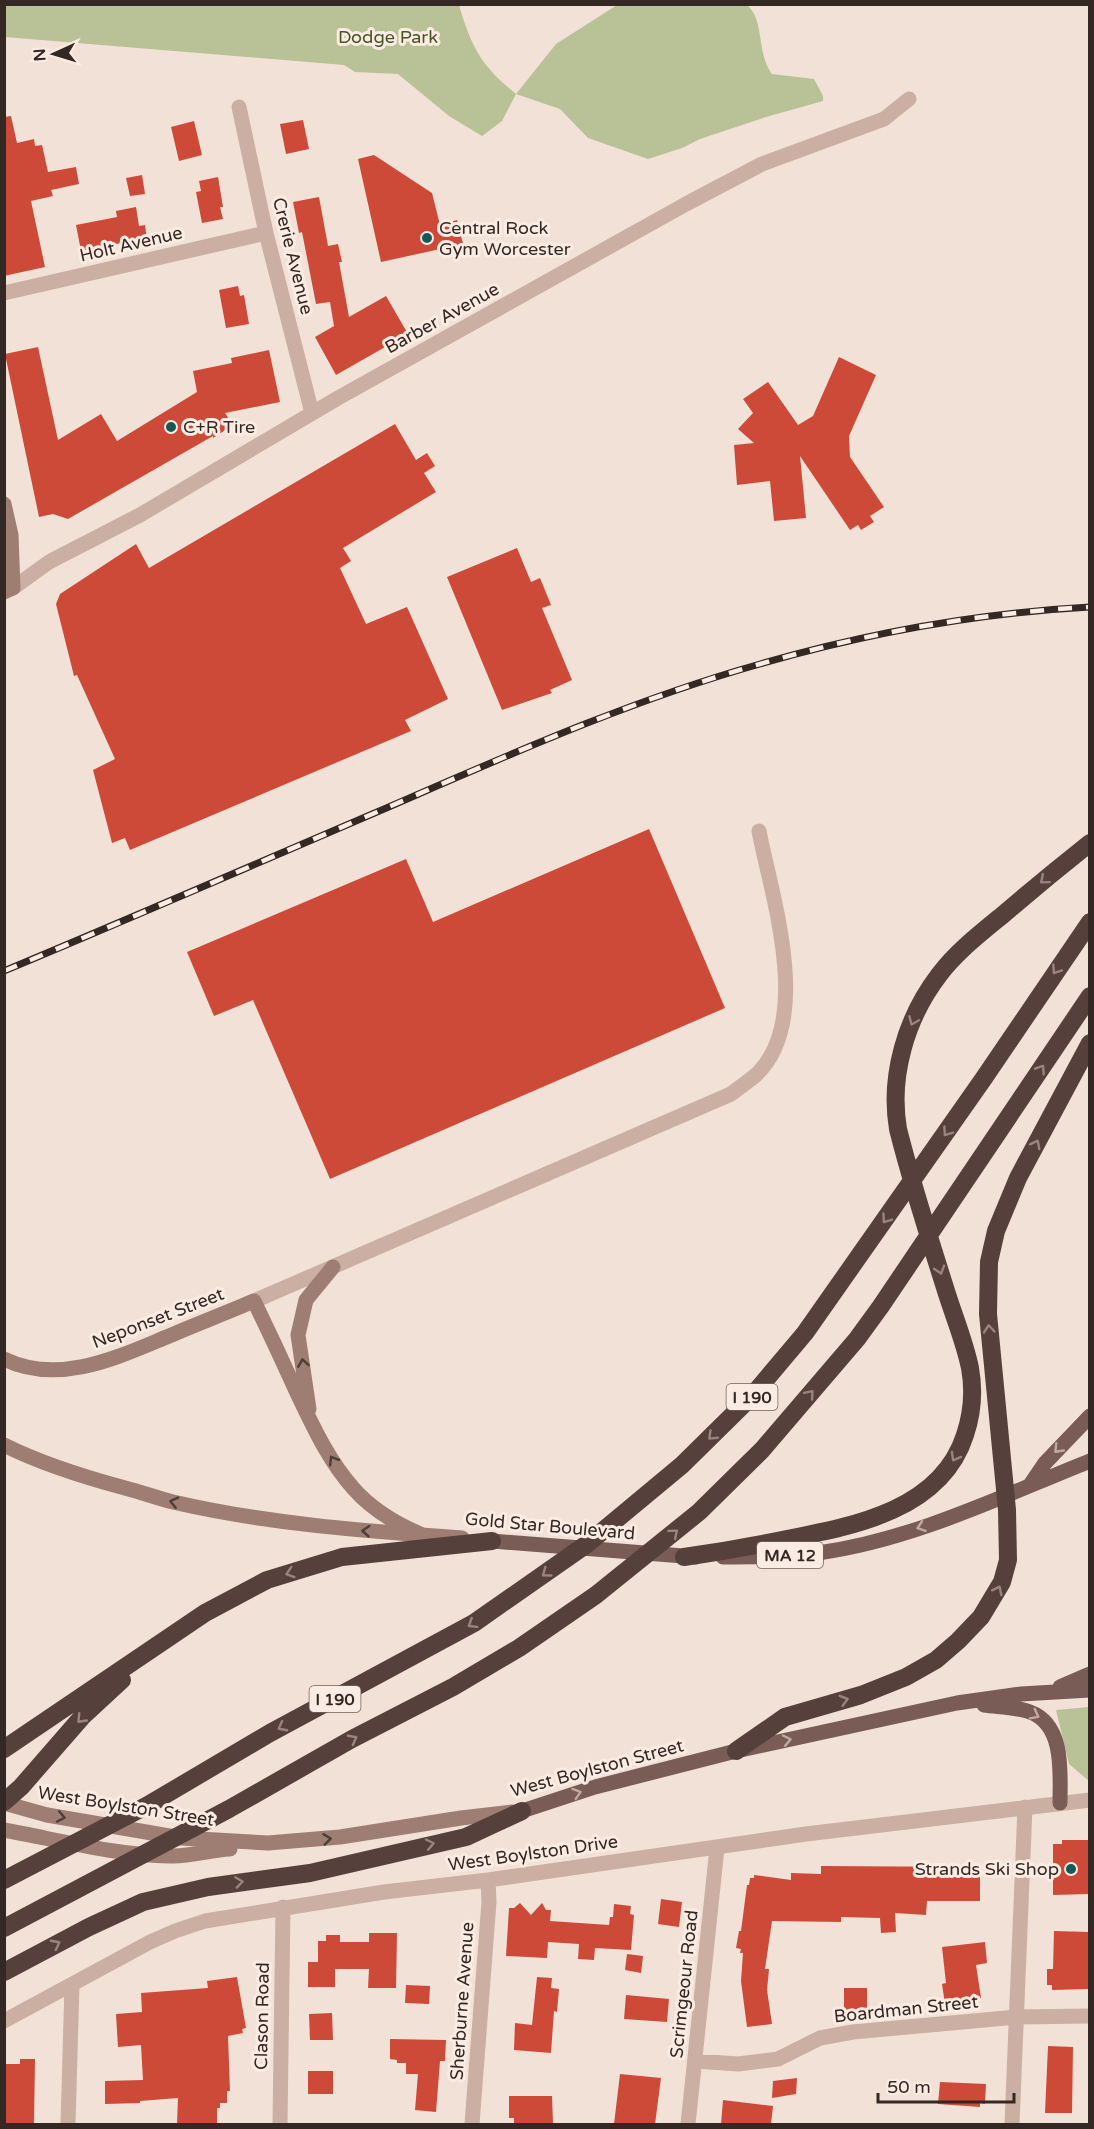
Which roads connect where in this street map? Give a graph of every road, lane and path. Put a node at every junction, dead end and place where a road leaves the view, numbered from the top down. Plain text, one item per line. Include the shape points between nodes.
1 (909, 99) dead end
2 (239, 107) dead end
3 (266, 233) junction
4 (4, 293) edge
5 (312, 413) junction
6 (5, 507) edge
7 (9, 590) edge
8 (759, 831) dead end
9 (1089, 843) edge
10 (1089, 922) edge
11 (1089, 996) edge
12 (1089, 1043) edge
13 (333, 1267) junction
14 (254, 1301) junction
15 (4, 1359) edge
16 (1089, 1416) edge
17 (311, 1421) junction
18 (4, 1445) edge
19 (1089, 1463) edge
20 (1030, 1485) junction
21 (425, 1536) junction
22 (492, 1541) junction
23 (684, 1557) junction
24 (205, 1613) junction
25 (1089, 1674) edge
26 (1089, 1690) edge
27 (1049, 1692) junction
28 (957, 1703) junction
29 (4, 1749) edge
30 (736, 1751) junction
31 (1089, 1800) edge
32 (4, 1803) edge
33 (1060, 1803) junction
34 (1025, 1807) junction
35 (522, 1811) junction
36 (4, 1830) edge
37 (268, 1843) junction
38 (717, 1848) junction
39 (8, 1879) edge
40 (488, 1880) junction
41 (283, 1907) junction
42 (4, 1928) edge
43 (4, 1972) edge
44 (72, 1985) junction
45 (1089, 2016) edge
46 (1017, 2017) junction
47 (4, 2021) edge
48 (695, 2061) junction
49 (68, 2124) edge
50 (280, 2124) edge
51 (472, 2124) edge
52 (688, 2124) edge
53 (1012, 2124) edge

1 - 5 street, Barber Avenue via 884,119 762,164
2 - 3 street, Crerie Avenue
3 - 4 street, Holt Avenue
3 - 5 street, Crerie Avenue
5 - 7 street, Barber Avenue via 140,515 49,562
6 - 7 main road via 11,535
8 - 13 street via 786,963 786,1011 774,1048 758,1073 731,1094
9 -> 23 highway via 948,964 917,1011 900,1060 895,1098 898,1129 970,1368 972,1398 968,1427 956,1457 925,1492 873,1518 740,1549
10 -> 39 highway, I 190 via 806,1333 751,1397 682,1465 606,1530 450,1637
42 -> 11 highway, I 190 via 519,1648 596,1595 699,1512 762,1450 882,1306
30 -> 12 highway via 785,1717 861,1695 936,1660 970,1629 994,1598 1006,1570 1008,1540 987,1290 989,1262 996,1231 1018,1178
13 - 14 street
17 -> 13 main road via 298,1335 306,1300
14 - 15 main road, Neponset Street via 102,1363 58,1370
14 - 17 main road
16 -> 20 main road
21 -> 17 main road via 384,1515 353,1488 333,1462
21 -> 18 main road, Gold Star Boulevard / MA 12 via 348,1530 171,1502 94,1479
19 - 20 main road, Gold Star Boulevard / MA 12
20 -> 23 main road, Gold Star Boulevard / MA 12 via 911,1530 833,1550
21 - 22 main road, Gold Star Boulevard / MA 12
22 - 23 main road, Gold Star Boulevard / MA 12
22 -> 24 highway via 342,1557 267,1580
24 - 29 highway
24 -> 32 highway via 82,1717
25 - 27 main road
26 - 27 main road, West Boylston Street
27 - 28 main road, West Boylston Street
30 -> 28 main road, West Boylston Street
28 -> 33 main road via 1020,1709 1047,1722 1055,1737
35 -> 30 main road, West Boylston Street via 595,1787
31 - 33 street, West Boylston Drive
32 -> 37 main road, West Boylston Street via 47,1815 181,1838
33 - 34 street, West Boylston Drive
34 - 38 street, West Boylston Drive
34 - 46 street
37 -> 35 main road, West Boylston Street via 340,1837
43 -> 35 highway via 143,1902 208,1887 310,1873 466,1837
36 - 37 main road via 111,1851 173,1856
38 - 40 street, West Boylston Drive
38 - 48 street, Scrimgeour Road
40 - 41 street, West Boylston Drive
40 - 51 street, Sherburne Avenue
41 - 44 street, West Boylston Drive via 175,1930
41 - 50 street, Clason Road
44 - 47 street, West Boylston Drive
44 - 49 street
45 - 46 street, Boardman Street
46 - 48 street, Boardman Street via 853,2032 820,2038 778,2059 761,2062
46 - 53 street
48 - 52 street, Scrimgeour Road

